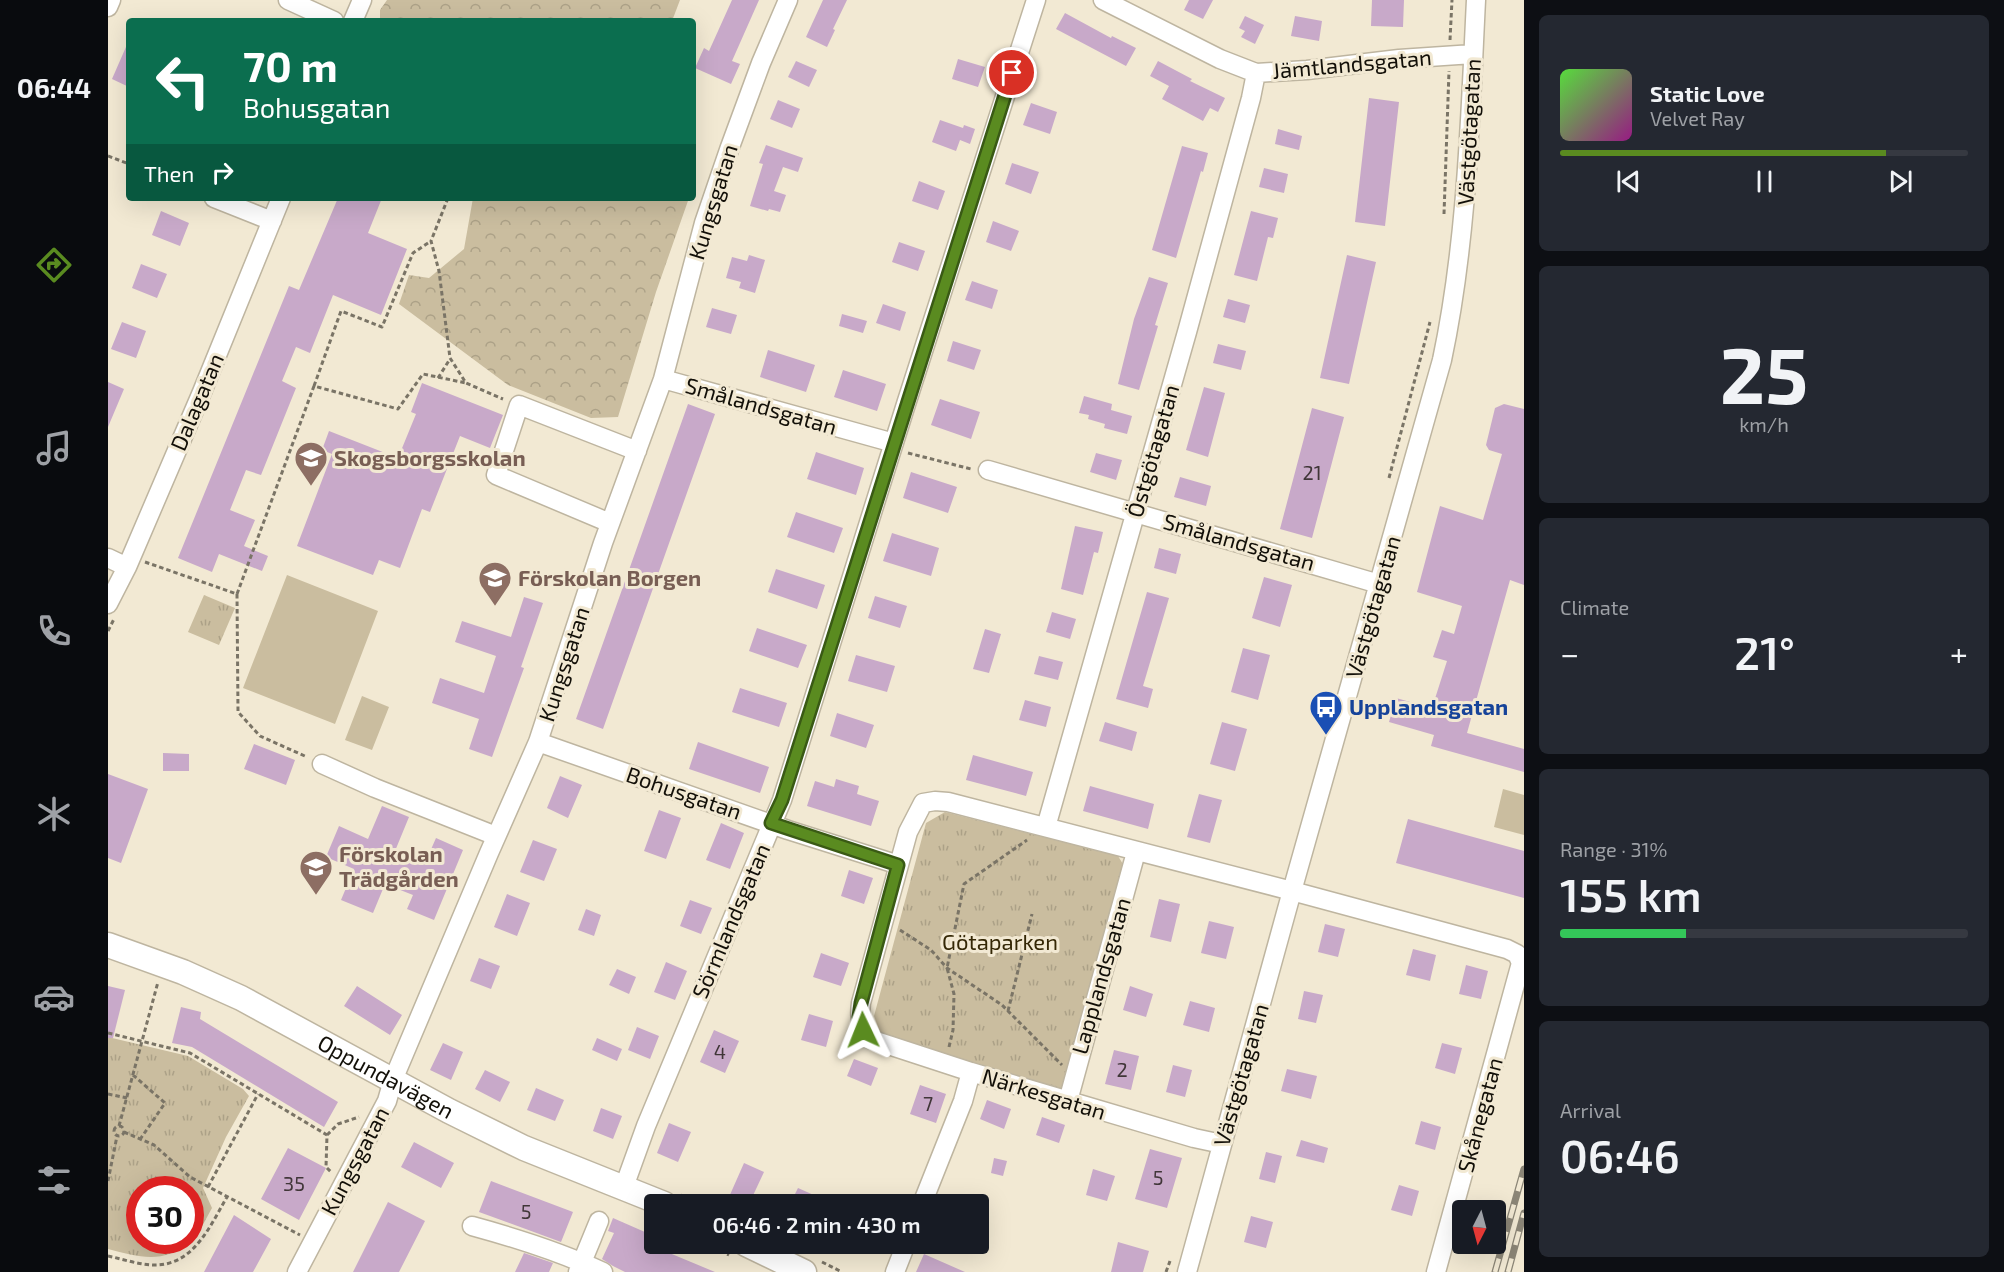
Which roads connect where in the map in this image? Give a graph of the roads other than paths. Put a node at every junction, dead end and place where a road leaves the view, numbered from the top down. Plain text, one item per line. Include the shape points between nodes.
1 (111, 0) edge
2 (288, 0) edge
3 (362, 0) edge
4 (788, 0) edge
5 (1036, 0) edge
6 (1103, 0) edge
7 (1476, 0) edge
8 (108, 7) edge
9 (327, 18) edge
10 (354, 18) edge
11 (1473, 54) junction
12 (1256, 73) junction
13 (222, 201) edge
14 (280, 201) edge
15 (272, 221) junction
16 (663, 379) junction
17 (893, 446) junction
18 (637, 451) junction
19 (988, 470) road end
20 (1136, 512) junction
21 (610, 523) junction
22 (108, 558) edge
23 (135, 564) junction
24 (1379, 584) junction
25 (108, 604) edge
26 (538, 742) junction
27 (322, 764) road end
28 (771, 823) junction
29 (1046, 828) junction
30 (496, 836) junction
31 (1136, 852) junction
32 (898, 865) junction
33 (1292, 891) junction
34 (108, 945) edge
35 (971, 1072) junction
36 (393, 1080) junction
37 (1068, 1101) junction
38 (1222, 1144) junction
39 (624, 1187) junction
40 (926, 1194) edge
41 (644, 1196) edge
42 (599, 1221) dead end
43 (472, 1226) dead end
44 (766, 1254) edge
45 (902, 1254) edge
46 (580, 1267) edge
47 (797, 1270) edge
48 (297, 1272) edge
49 (603, 1272) edge
50 (895, 1272) edge
51 (1187, 1272) edge
52 (1436, 1272) edge

1 - 8 street
2 - 9 street
3 - 10 street
4 - 16 street, Kungsgatan via 761,63 708,212
5 - 17 street, Sörmlandsgatan
6 - 12 street, Jämtlandsgatan
7 - 11 street, Västgötagatan
11 - 12 street, Jämtlandsgatan
11 - 24 street, Västgötagatan via 1466,189 1455,295 1442,360
12 - 20 street, Östgötagatan
13 - 15 street
14 - 15 street, Dalagatan
15 - 23 street, Dalagatan
16 - 17 street, Smålandsgatan
16 - 18 street, Kungsgatan
17 - 28 street, Sörmlandsgatan via 782,800
18 - 21 street, Kungsgatan
18 - 21 street via 519,405 496,475
19 - 20 street, Smålandsgatan
20 - 24 street, Smålandsgatan
20 - 29 street, Östgötagatan
21 - 26 street, Kungsgatan
22 - 23 street
23 - 25 street, Dalagatan
24 - 33 street, Västgötagatan
26 - 28 street, Bohusgatan
26 - 30 street, Kungsgatan
27 - 30 street
28 - 32 street, Bohusgatan
28 - 39 street, Sörmlandsgatan
29 - 31 street
29 - 32 street via 948,802 923,803 908,832
30 - 36 street, Kungsgatan
31 - 33 street
31 - 37 street, Lapplandsgatan
32 - 35 street, Närkesgatan via 861,1003 859,1017 863,1030 881,1044
33 - 38 street, Västgötagatan
33 - 52 street, Skånegatan via 1507,949 1517,954 1521,963
34 - 36 main road, Oppundavägen via 241,998
35 - 37 street, Närkesgatan
35 - 40 street
36 - 39 main road, Oppundavägen via 524,1148
36 - 48 street, Kungsgatan via 387,1101
37 - 38 street, Närkesgatan
38 - 51 street, Västgötagatan
39 - 41 main road, Oppundavägen
42 - 46 street
43 - 46 street via 511,1237
44 - 47 main road
45 - 50 street
46 - 49 street

